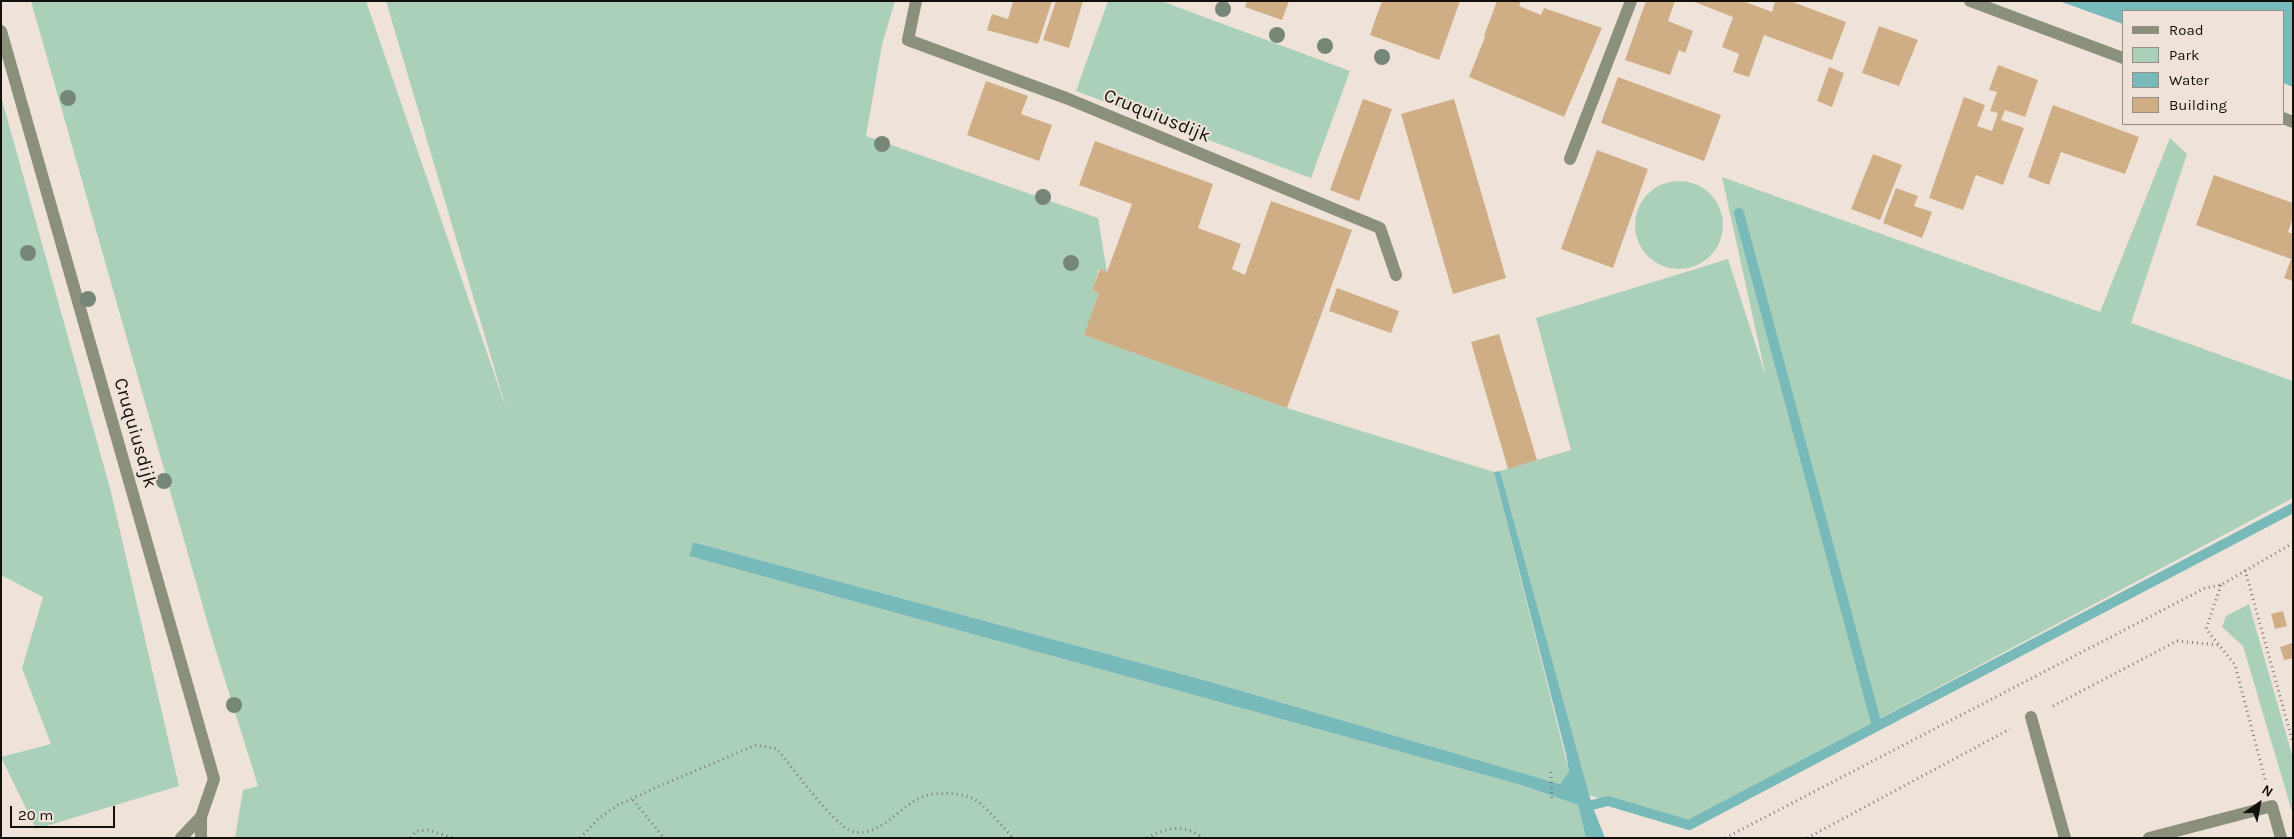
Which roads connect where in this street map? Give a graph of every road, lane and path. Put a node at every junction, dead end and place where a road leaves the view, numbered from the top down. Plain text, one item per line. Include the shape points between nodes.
1 (916, 1) edge
2 (1631, 1) edge
3 (1970, 1) edge
4 (1, 32) edge
5 (2122, 58) edge
6 (1570, 159) dead end
7 (1396, 275) dead end
8 (2293, 543) edge
9 (2245, 570) junction
10 (2221, 585) junction
11 (2031, 718) dead end
12 (2293, 743) edge
13 (1551, 772) dead end
14 (633, 800) junction
15 (1552, 802) dead end
16 (2272, 806) junction
17 (201, 817) junction
18 (181, 838) edge
19 (201, 838) edge
20 (411, 838) edge
21 (452, 838) edge
22 (580, 838) edge
23 (664, 838) edge
24 (1013, 838) edge
25 (1147, 838) edge
26 (1203, 838) edge
27 (1725, 838) edge
28 (2065, 838) edge
29 (2149, 838) edge
30 (2281, 838) edge

1 - 7 street, Cruquiusdijk via 908,40 1066,98 1380,228
2 - 6 street
3 - 5 street
4 - 17 street, Cruquiusdijk via 214,779
8 - 9 path
9 - 10 path
9 - 12 path
10 - 16 path via 2206,629 2235,665
10 - 27 path via 2205,588
11 - 28 street
13 - 15 path
14 - 22 path via 598,819
14 - 23 path
14 - 24 path via 756,745 777,749 825,808 851,831 869,833 885,825 918,798 942,793 973,798
16 - 29 street
16 - 30 street
17 - 18 street, Cruquiusdijk
17 - 19 street
20 - 21 path via 416,831 428,830
25 - 26 path via 1164,829 1192,829

